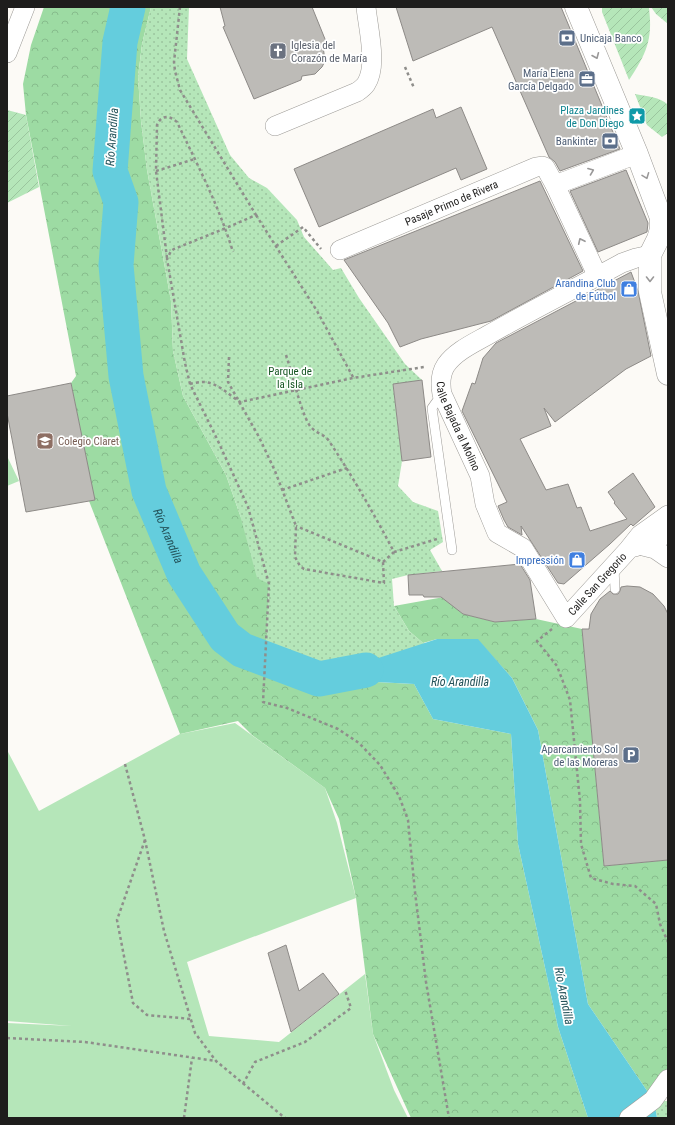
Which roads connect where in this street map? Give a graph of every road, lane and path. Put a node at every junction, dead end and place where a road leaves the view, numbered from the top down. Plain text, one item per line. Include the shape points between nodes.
1 (25, 7) edge
2 (180, 7) edge
3 (366, 7) edge
4 (576, 7) edge
5 (7, 53) edge
6 (405, 67) dead end
7 (414, 88) dead end
8 (275, 126) dead end
9 (637, 154) junction
10 (195, 160) junction
11 (156, 171) junction
12 (555, 184) junction
13 (256, 214) junction
14 (226, 228) junction
15 (276, 246) junction
16 (233, 252) dead end
17 (333, 252) joint
18 (650, 255) junction
19 (167, 259) junction
20 (598, 276) junction
21 (286, 355) dead end
22 (229, 357) dead end
23 (412, 368) dead end
24 (668, 374) edge
25 (353, 378) junction
26 (190, 384) junction
27 (297, 390) junction
28 (442, 394) junction
29 (240, 402) junction
30 (348, 468) junction
31 (282, 490) junction
32 (668, 515) edge
33 (296, 526) junction
34 (668, 534) edge
35 (451, 535) junction
36 (634, 548) junction
37 (452, 550) dead end
38 (394, 552) junction
39 (668, 558) edge
40 (383, 562) junction
41 (614, 566) junction
42 (615, 589) dead end
43 (566, 618) joint
44 (537, 641) dead end
45 (125, 764) dead end
46 (145, 840) junction
47 (668, 942) edge
48 (345, 990) dead end
49 (191, 1019) junction
50 (7, 1038) edge
51 (192, 1058) junction
52 (216, 1061) junction
53 (668, 1079) edge
54 (243, 1084) junction
55 (184, 1118) edge
56 (285, 1118) edge
57 (449, 1118) edge
58 (629, 1118) edge

1 - 5 street
2 - 13 path via 174,62 180,90
3 - 8 street via 371,62 366,85 357,92
4 -> 9 street
6 - 7 path
12 -> 9 street
9 -> 18 street via 660,218 661,229
10 - 11 path
10 - 11 path via 177,122 165,117 157,125
10 - 14 path
11 - 19 path
12 - 17 street, Pasaje Primo de Rivera via 545,167 536,167
20 -> 12 street, Pasaje Primo de Rivera
13 - 14 path
13 - 15 path
14 - 16 path
14 - 19 path via 174,248
15 - 17 path via 303,227
15 - 25 path via 317,311
18 - 20 street, Calle Bajada al Molino via 631,260
18 -> 24 street via 650,292
19 - 26 path
20 - 28 street, Calle Bajada al Molino via 460,352 446,365 440,378
21 - 27 path
22 - 29 path via 228,382
23 - 25 path
25 - 27 path
26 - 29 path via 210,383
26 - 57 path via 248,506 269,584 263,702 287,708 338,729 359,743 380,765 399,796 408,820 426,982
27 - 29 path
27 - 30 path via 307,422 311,428 329,440
28 - 35 lane via 432,408
28 - 43 street, Calle Bajada al Molino via 480,476 485,504 497,533 523,548
29 - 31 path via 260,437
30 - 31 path
30 - 38 path
31 - 33 path
32 - 36 street, Calle San Gregorio via 640,535
33 - 40 path
33 - 40 path via 295,557 304,569 384,583
34 - 36 street, Calle San Gregorio
35 - 37 lane
35 - 38 path
36 - 39 street via 655,549
36 - 41 street, Calle San Gregorio
38 - 40 path
41 - 42 lane
41 - 43 street, Calle San Gregorio
44 - 47 path via 557,666 570,700 580,801 581,844 591,878 612,884 635,886 656,904 660,924
45 - 46 path
46 - 49 path via 164,931
46 - 49 path via 117,920 133,1003 147,1015
48 - 54 path via 351,1008 305,1042 254,1062
49 - 52 path via 195,1033
50 - 51 path via 85,1042
51 - 52 path
51 - 55 path
52 - 54 path
53 - 58 street via 653,1100
54 - 56 path

